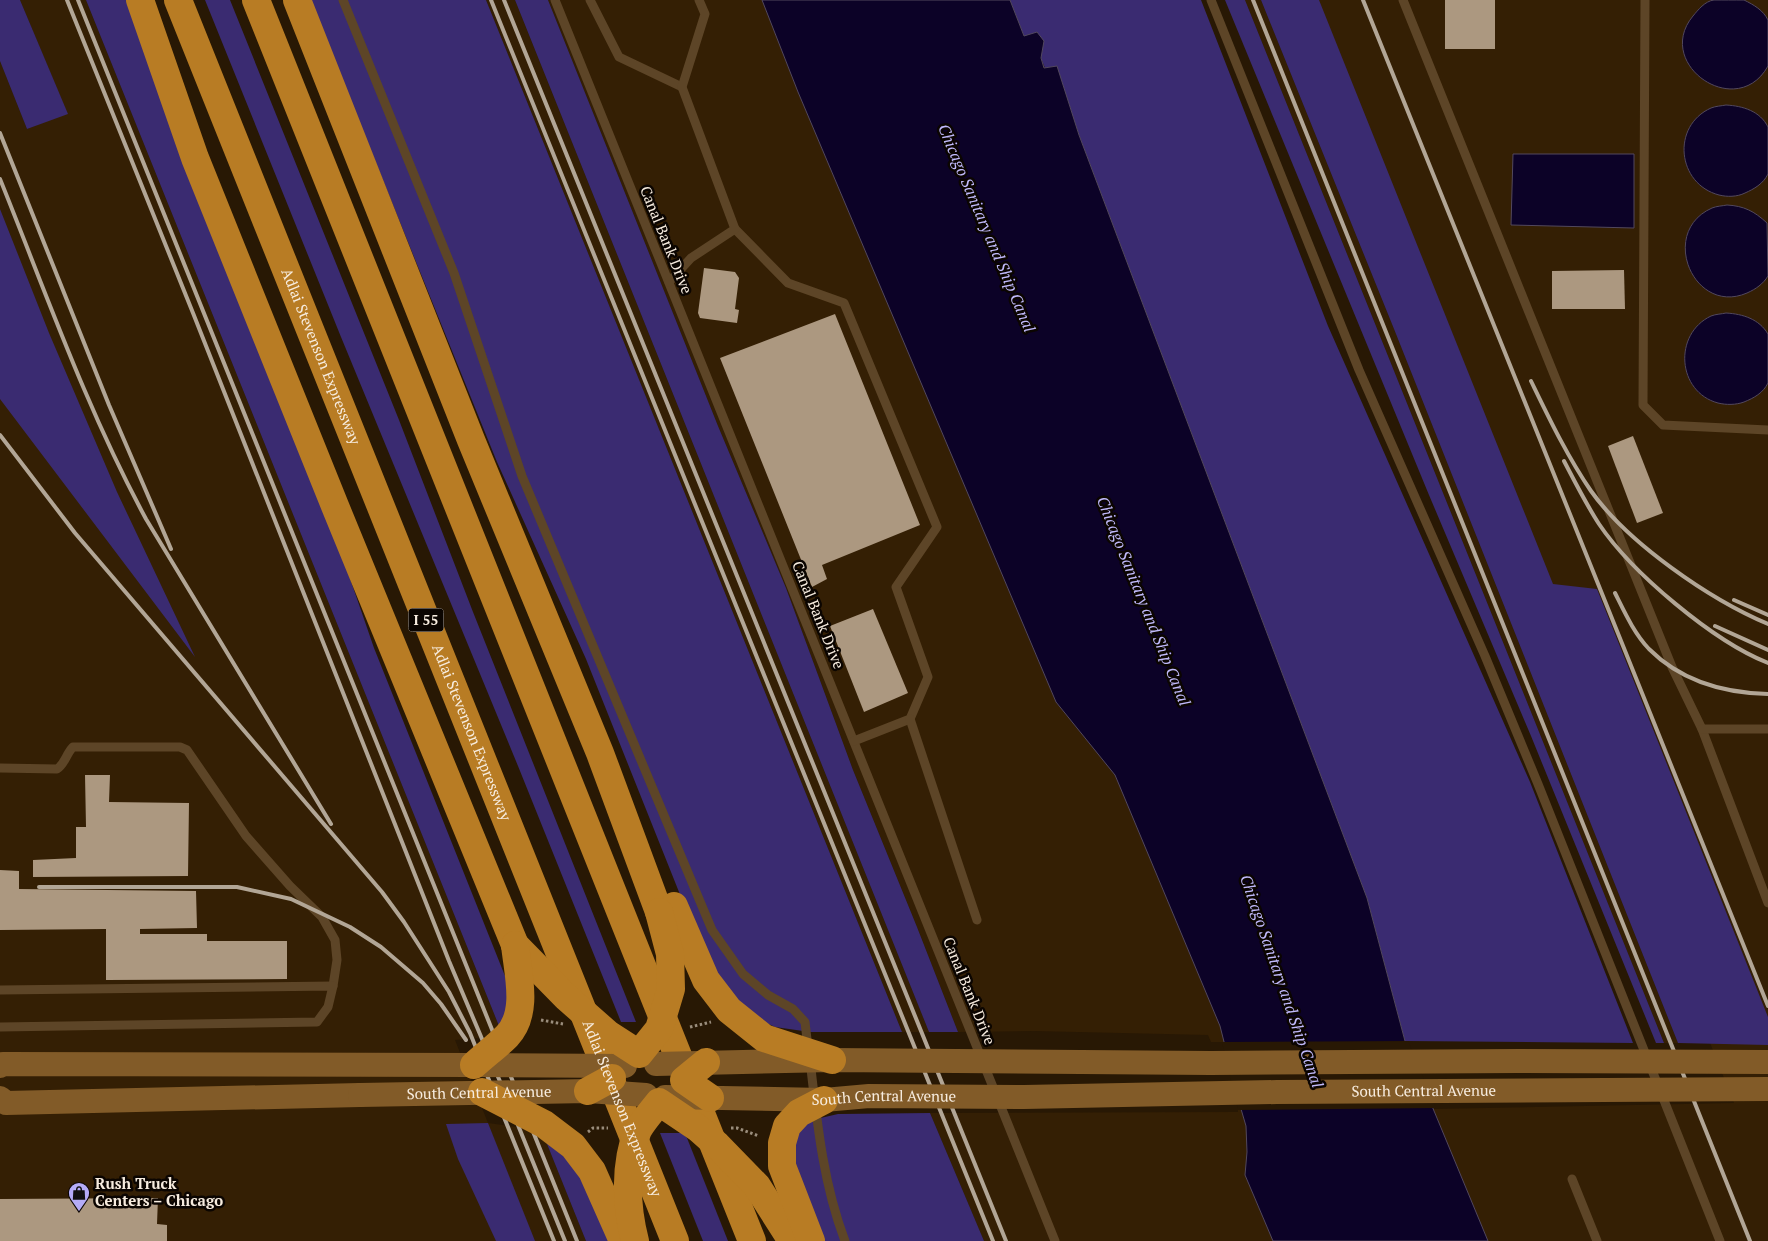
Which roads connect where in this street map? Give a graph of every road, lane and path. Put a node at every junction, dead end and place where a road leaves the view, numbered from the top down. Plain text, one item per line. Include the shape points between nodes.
1 (140, 0) edge
2 (178, 0) edge
3 (256, 0) edge
4 (297, 0) edge
5 (342, 0) edge
6 (555, 0) edge
7 (590, 0) edge
8 (699, 0) edge
9 (1211, 0) edge
10 (1403, 0) edge
11 (1645, 0) edge
12 (682, 87) junction
13 (735, 229) junction
14 (669, 282) junction
15 (1768, 430) edge
16 (910, 719) junction
17 (1702, 729) junction
18 (1768, 729) edge
19 (854, 741) junction
20 (0, 768) edge
21 (1768, 903) edge
22 (666, 909) junction
23 (977, 920) dead end
24 (515, 945) junction
25 (332, 986) junction
26 (0, 990) edge
27 (716, 1021) dead end
28 (0, 1027) edge
29 (690, 1027) dead end
30 (832, 1060) junction
31 (706, 1062) junction
32 (1768, 1062) edge
33 (474, 1065) junction
34 (0, 1066) edge
35 (618, 1070) junction
36 (1768, 1089) edge
37 (482, 1092) junction
38 (663, 1094) junction
39 (0, 1098) edge
40 (710, 1098) joint
41 (824, 1100) junction
42 (611, 1128) dead end
43 (729, 1128) dead end
44 (584, 1135) dead end
45 (759, 1136) dead end
46 (1572, 1179) dead end
47 (623, 1241) edge
48 (635, 1241) edge
49 (675, 1241) edge
50 (752, 1241) edge
51 (792, 1241) edge
52 (811, 1241) edge
53 (845, 1241) edge
54 (1055, 1241) edge
55 (1597, 1241) edge
56 (1720, 1241) edge

1 - 24 highway via 195,158
2 - 49 highway, Adlai Stevenson Expressway / I 55
3 - 50 highway
4 - 22 highway via 471,440
5 - 53 lane via 454,273 522,476 712,930 742,974 768,995 793,1009 805,1022 822,1163
6 - 14 lane, Canal Bank Drive
7 - 12 lane via 619,57
8 - 12 lane via 704,14
9 - 56 lane via 1359,370 1485,656
10 - 17 lane via 1672,667
11 - 15 lane via 1643,405 1663,425
12 - 13 lane
13 - 14 lane via 691,258
13 - 16 lane via 788,282 844,303 937,527 896,587 928,677
14 - 19 lane, Canal Bank Drive
16 - 19 lane
16 - 23 lane
17 - 18 lane
17 - 21 lane
19 - 54 lane, Canal Bank Drive
20 - 25 lane via 57,769 73,747 180,746 187,750 246,836 322,917 335,940 337,960
22 - 30 highway, bridge via 706,980 729,1010 764,1038
22 - 35 highway, bridge via 671,989 659,1029
24 - 33 highway, bridge via 521,1001 518,1017 508,1035
24 - 35 highway, bridge via 608,1034
25 - 26 lane
25 - 28 lane via 328,1007 317,1022
27 - 29 path
30 - 31 main road, South Central Avenue, bridge
30 - 32 main road, South Central Avenue, bridge
31 - 35 main road, South Central Avenue, bridge
31 - 38 highway, bridge
33 - 34 main road, South Central Avenue
33 - 35 main road, South Central Avenue, bridge
35 - 37 main road, South Central Avenue, bridge
35 - 38 highway, bridge
35 - 38 highway
36 - 41 main road, South Central Avenue, bridge via 869,1096
37 - 39 main road, South Central Avenue, bridge via 6,1103
37 - 47 highway, bridge via 544,1124 573,1146 592,1171
38 - 40 highway, bridge
38 - 48 highway, bridge via 639,1129 631,1153 628,1192
38 - 51 highway, bridge via 757,1186
40 - 41 main road, South Central Avenue, bridge
41 - 52 highway, bridge via 799,1113 788,1126 782,1144 782,1166
42 - 44 path via 593,1128
43 - 45 path
46 - 55 lane

